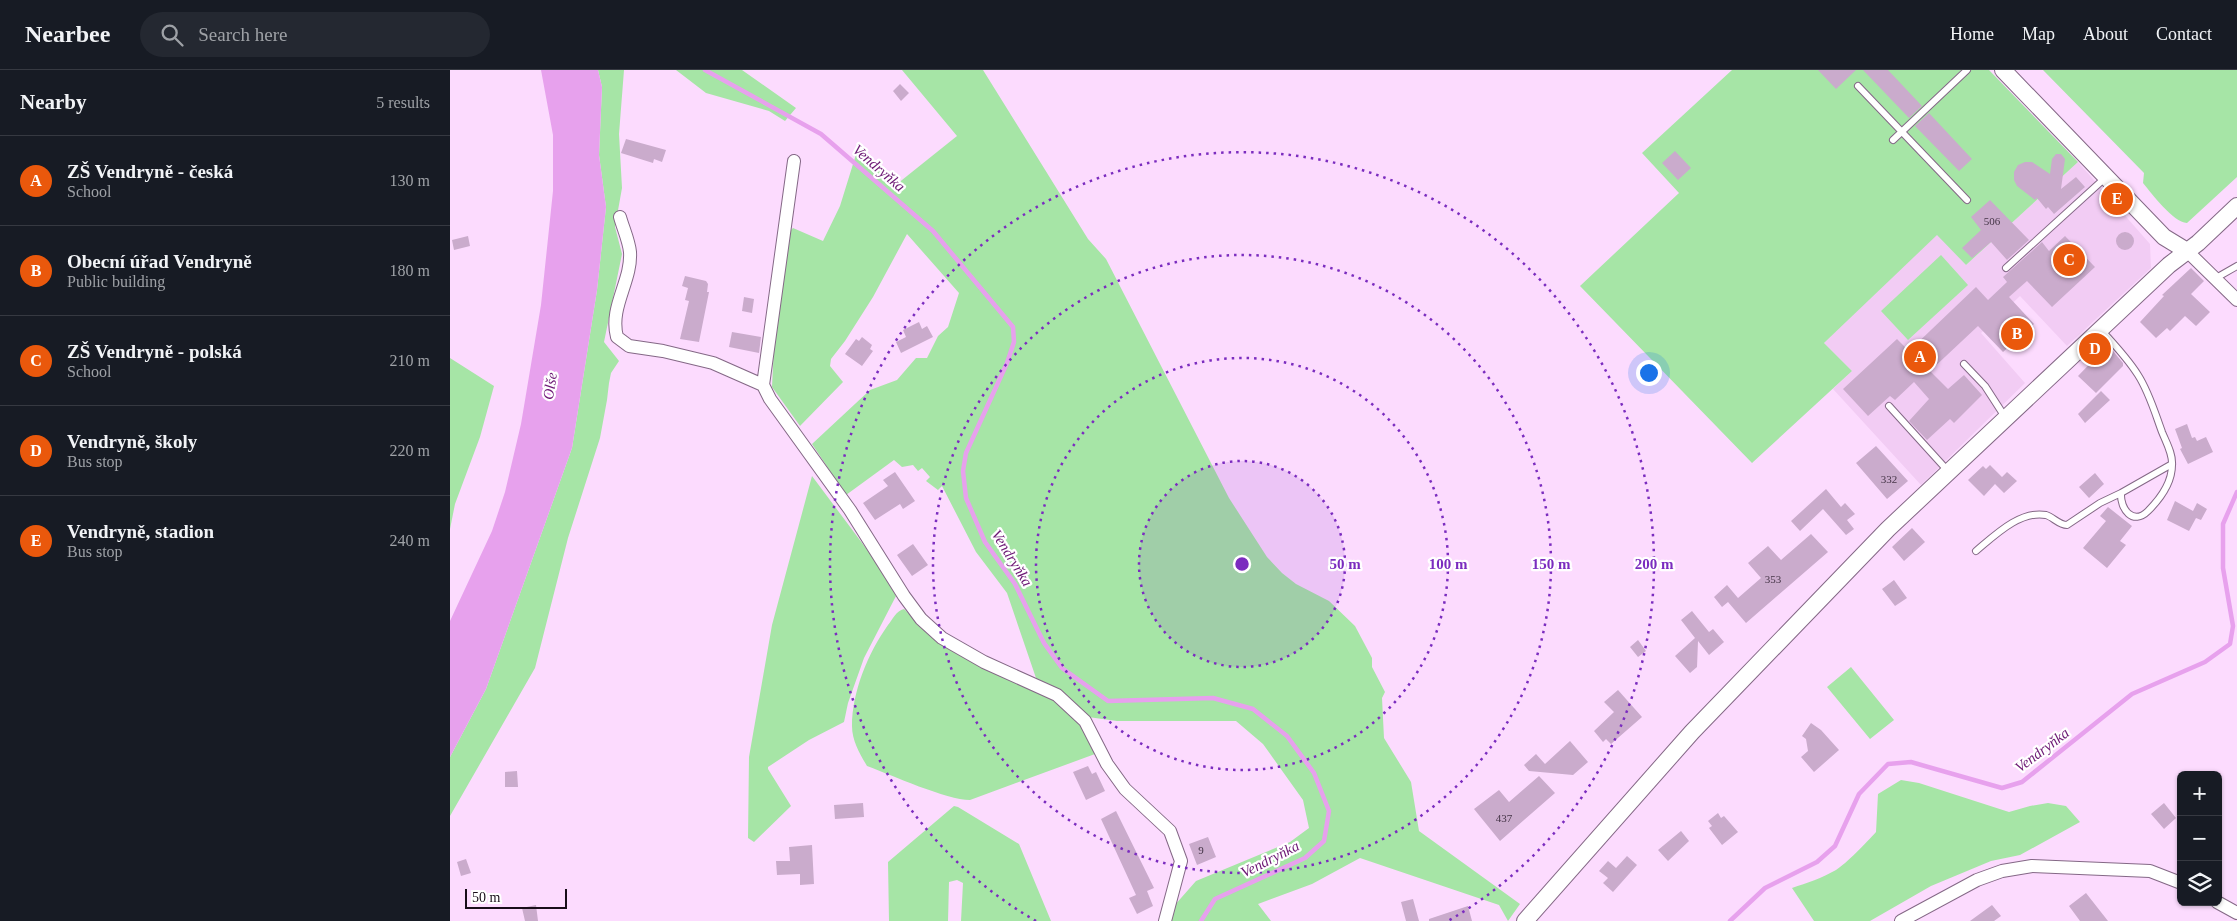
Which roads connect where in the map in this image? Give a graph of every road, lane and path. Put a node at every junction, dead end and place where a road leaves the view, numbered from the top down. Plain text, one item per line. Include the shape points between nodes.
1 (1967, 70) edge
2 (2003, 70) edge
3 (1858, 86) dead end
4 (1903, 131) junction
5 (1893, 140) dead end
6 (794, 161) dead end
7 (2106, 177) junction
8 (1967, 200) dead end
9 (2237, 206) edge
10 (620, 218) dead end
11 (2187, 251) junction
12 (2237, 266) edge
13 (2006, 268) dead end
14 (2216, 278) junction
15 (2237, 300) edge
16 (2101, 330) junction
17 (1964, 364) dead end
18 (763, 385) junction
19 (1888, 406) dead end
20 (2006, 418) junction
21 (2172, 464) junction
22 (1948, 472) junction
23 (2121, 493) junction
24 (1976, 551) dead end
25 (2177, 881) edge
26 (2222, 905) edge
27 (2237, 913) edge
28 (1165, 921) edge
29 (1525, 921) edge
30 (1901, 921) edge

1 - 4 lane
2 - 7 street
3 - 4 lane
4 - 5 lane
4 - 8 lane
6 - 18 street
7 - 11 street via 2164,237
7 - 13 lane
9 - 11 street
10 - 18 street via 630,251 616,313 617,337 630,346 713,363
11 - 14 street
11 - 16 street
12 - 14 lane
14 - 15 street
16 - 20 street
16 - 21 lane via 2139,376
17 - 20 lane via 1985,386
18 - 28 street via 770,400 850,510 921,619 942,638 984,662 1057,695 1085,721 1124,789 1170,831 1181,862
19 - 22 lane
20 - 22 street
21 - 23 lane
21 - 23 lane via 2164,492 2141,517 2126,513
22 - 29 street via 1882,535 1692,732
23 - 24 lane via 2067,525 2047,515 2017,520
25 - 30 street via 2150,871 2032,866 2002,871 1977,880
26 - 27 street

